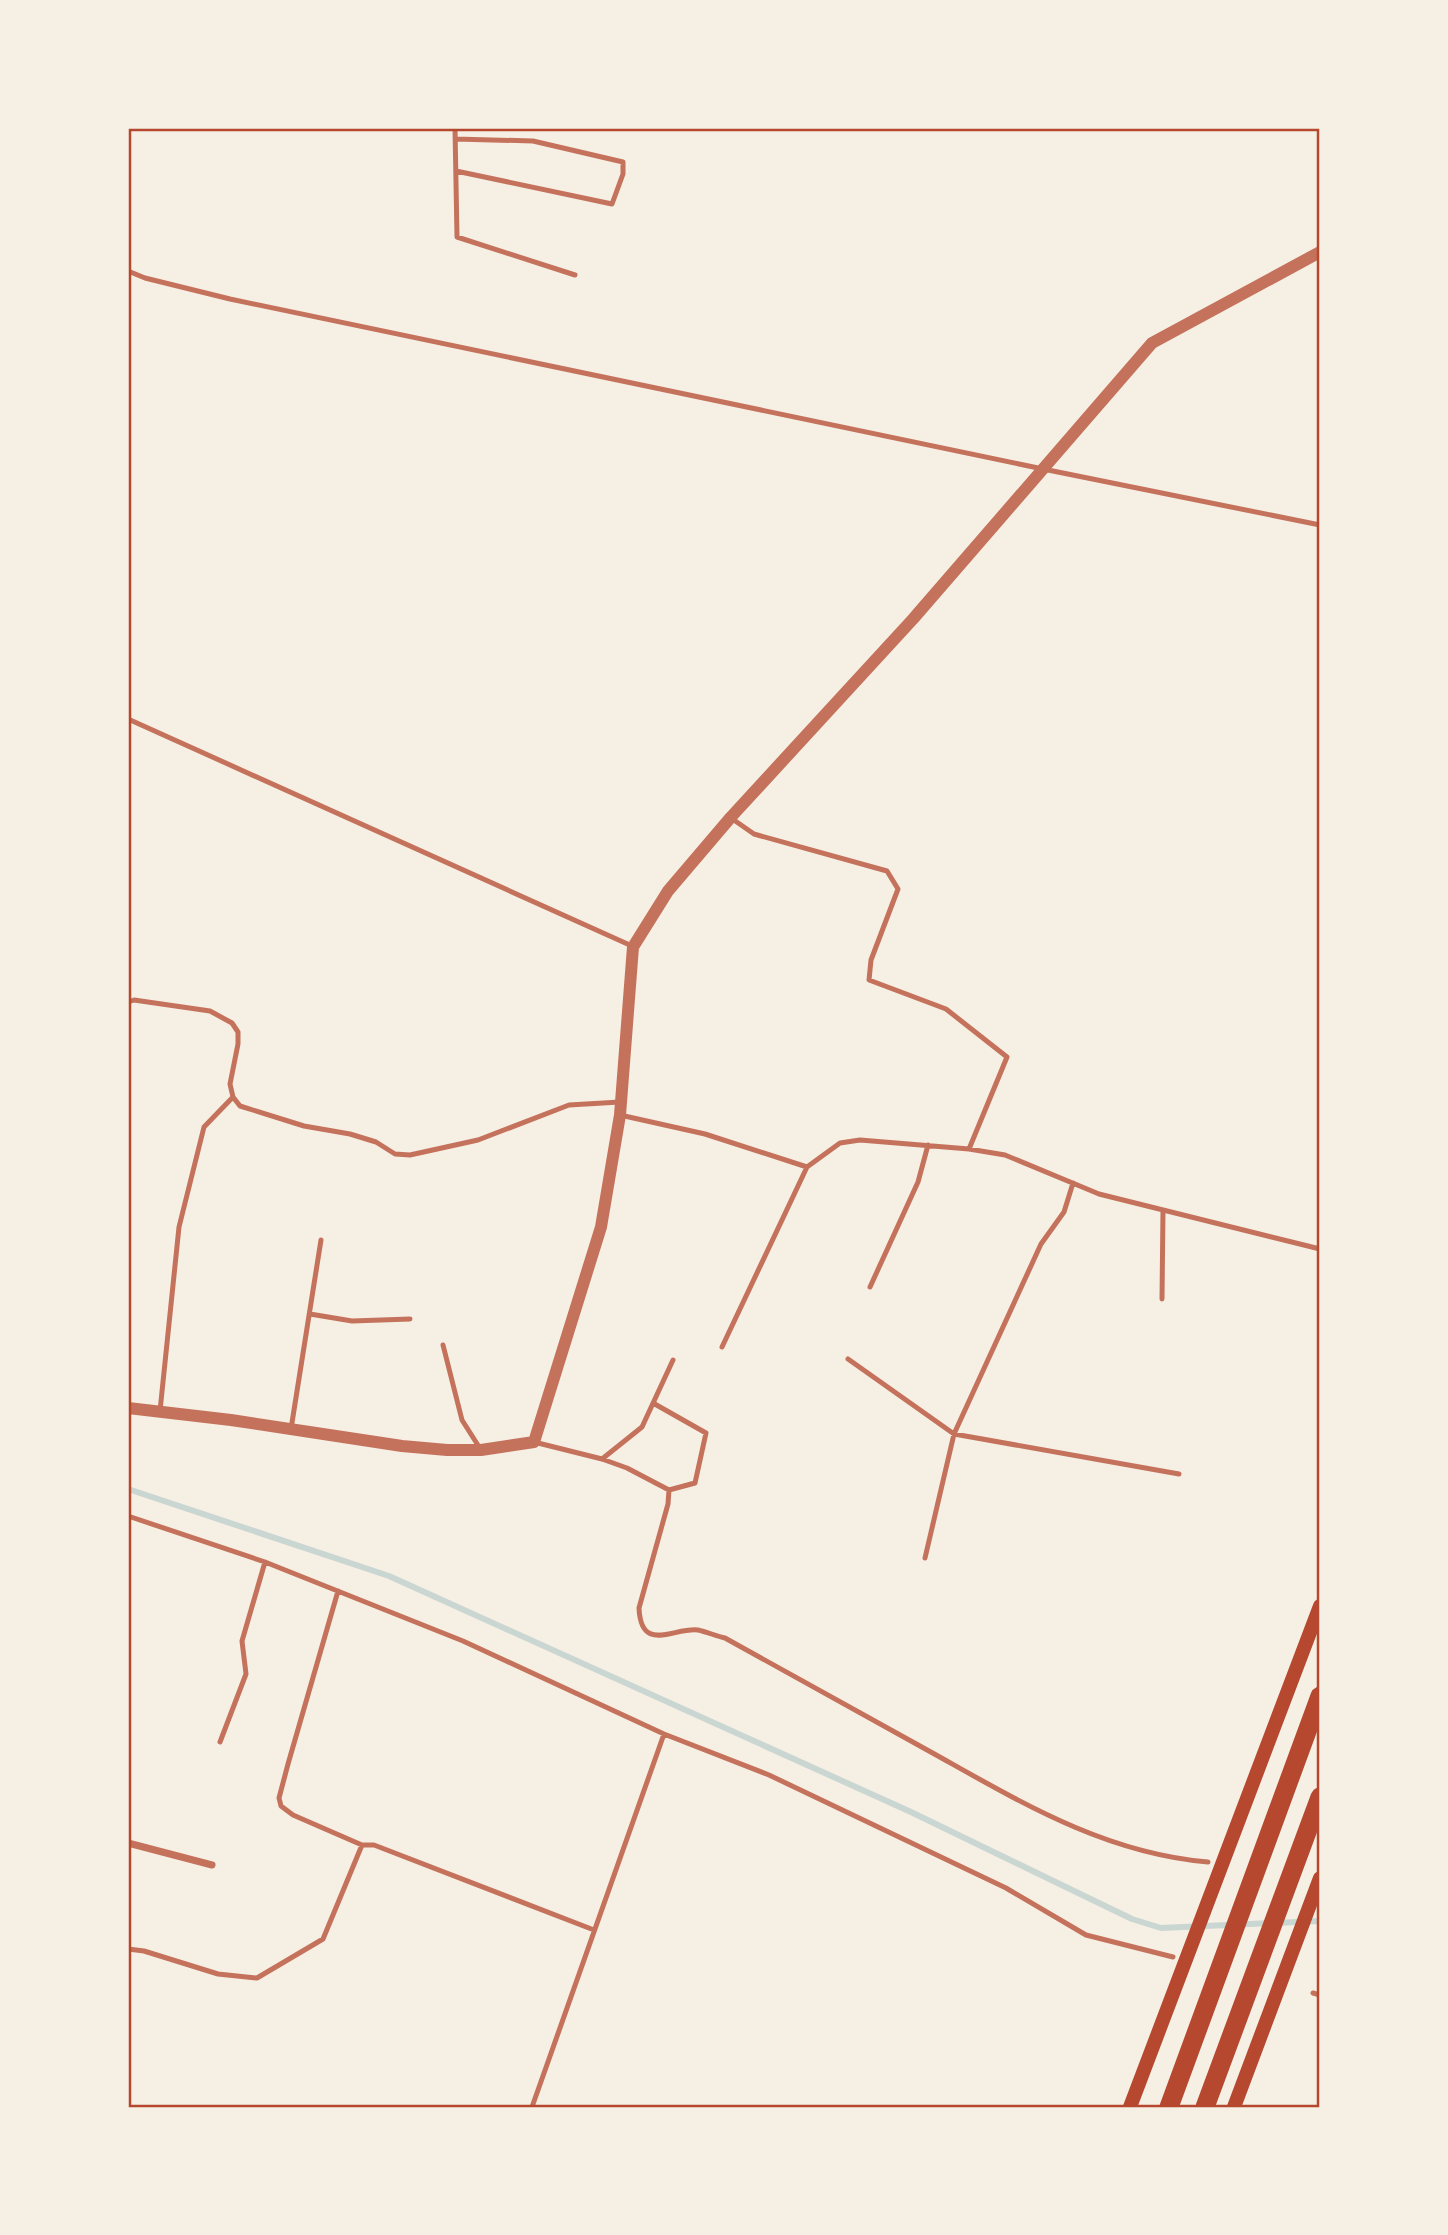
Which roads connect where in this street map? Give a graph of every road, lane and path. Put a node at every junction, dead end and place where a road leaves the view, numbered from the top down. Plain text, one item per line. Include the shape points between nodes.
1 (455, 128) edge
2 (456, 139) junction
3 (456, 171) junction
4 (1320, 252) edge
5 (128, 271) edge
6 (575, 275) dead end
7 (1042, 469) junction
8 (1320, 525) edge
9 (128, 719) edge
10 (730, 817) junction
11 (633, 947) junction
12 (128, 1002) edge
13 (233, 1097) junction
14 (620, 1109) junction
15 (928, 1145) junction
16 (969, 1149) junction
17 (807, 1167) junction
18 (1073, 1183) junction
19 (1164, 1211) junction
20 (321, 1240) dead end
21 (1320, 1249) edge
22 (870, 1287) dead end
23 (1162, 1299) dead end
24 (310, 1314) junction
25 (410, 1318) dead end
26 (443, 1345) dead end
27 (722, 1347) dead end
28 (848, 1359) dead end
29 (673, 1360) dead end
30 (653, 1403) junction
31 (128, 1408) edge
32 (160, 1412) junction
33 (291, 1429) junction
34 (954, 1434) junction
35 (534, 1442) junction
36 (481, 1450) junction
37 (602, 1460) junction
38 (1179, 1474) dead end
39 (669, 1490) junction
40 (128, 1516) edge
41 (925, 1558) dead end
42 (265, 1562) junction
43 (338, 1591) junction
44 (1320, 1606) edge
45 (1320, 1696) edge
46 (664, 1734) junction
47 (220, 1742) dead end
48 (1320, 1797) edge
49 (128, 1843) edge
50 (362, 1845) junction
51 (1208, 1863) dead end
52 (212, 1865) dead end
53 (1320, 1878) edge
54 (594, 1930) junction
55 (128, 1949) edge
56 (1173, 1957) dead end
57 (1313, 1993) dead end
58 (1320, 1995) edge
59 (532, 2107) edge
60 (1130, 2107) edge
61 (1169, 2107) edge
62 (1205, 2107) edge
63 (1234, 2107) edge

1 - 2 lane
2 - 3 lane
2 - 3 lane via 533,141 623,162 623,174 612,204
3 - 6 lane via 457,237
4 - 7 street via 1152,343
5 - 7 lane via 230,299
7 - 8 lane
7 - 10 street via 913,619
9 - 11 lane
10 - 11 street via 668,891
10 - 16 lane via 754,834 887,871 898,889 871,960 869,981 946,1009 1007,1057
11 - 14 street
12 - 13 lane via 210,1011 232,1023 239,1044 230,1084
13 - 14 lane via 240,1106 410,1155 478,1140 569,1105
13 - 32 lane via 204,1127 179,1227
14 - 17 lane
14 - 35 street via 601,1227
15 - 16 lane
15 - 17 lane via 850,1141
15 - 22 lane via 918,1182
16 - 18 lane via 1005,1155
17 - 27 lane
18 - 19 lane
18 - 34 lane via 1064,1212 1041,1244
19 - 21 lane
19 - 23 lane
20 - 24 lane
24 - 25 lane via 352,1321
24 - 33 lane
26 - 36 lane via 462,1420
28 - 34 lane
29 - 30 lane
30 - 37 lane via 642,1427
30 - 39 lane via 706,1433 695,1483
31 - 32 street
32 - 33 street
33 - 36 street via 402,1446
34 - 38 lane
34 - 41 lane
35 - 36 street
35 - 37 lane
37 - 39 lane
39 - 51 lane via 639,1608 640,1620 652,1634 664,1637 697,1630 725,1638 1040,1813 1105,1840 1173,1859
40 - 42 lane
42 - 43 lane
42 - 47 lane via 242,1641 246,1674
43 - 46 lane via 463,1641
43 - 50 lane via 279,1798 281,1806 293,1815
44 - 60 main road
45 - 61 highway
46 - 54 lane
46 - 56 lane via 769,1775 1006,1888 1086,1935
48 - 62 highway
49 - 52 street
50 - 54 lane via 374,1845
50 - 55 lane via 323,1939 257,1978 218,1974
53 - 63 main road
54 - 59 lane
57 - 58 lane

